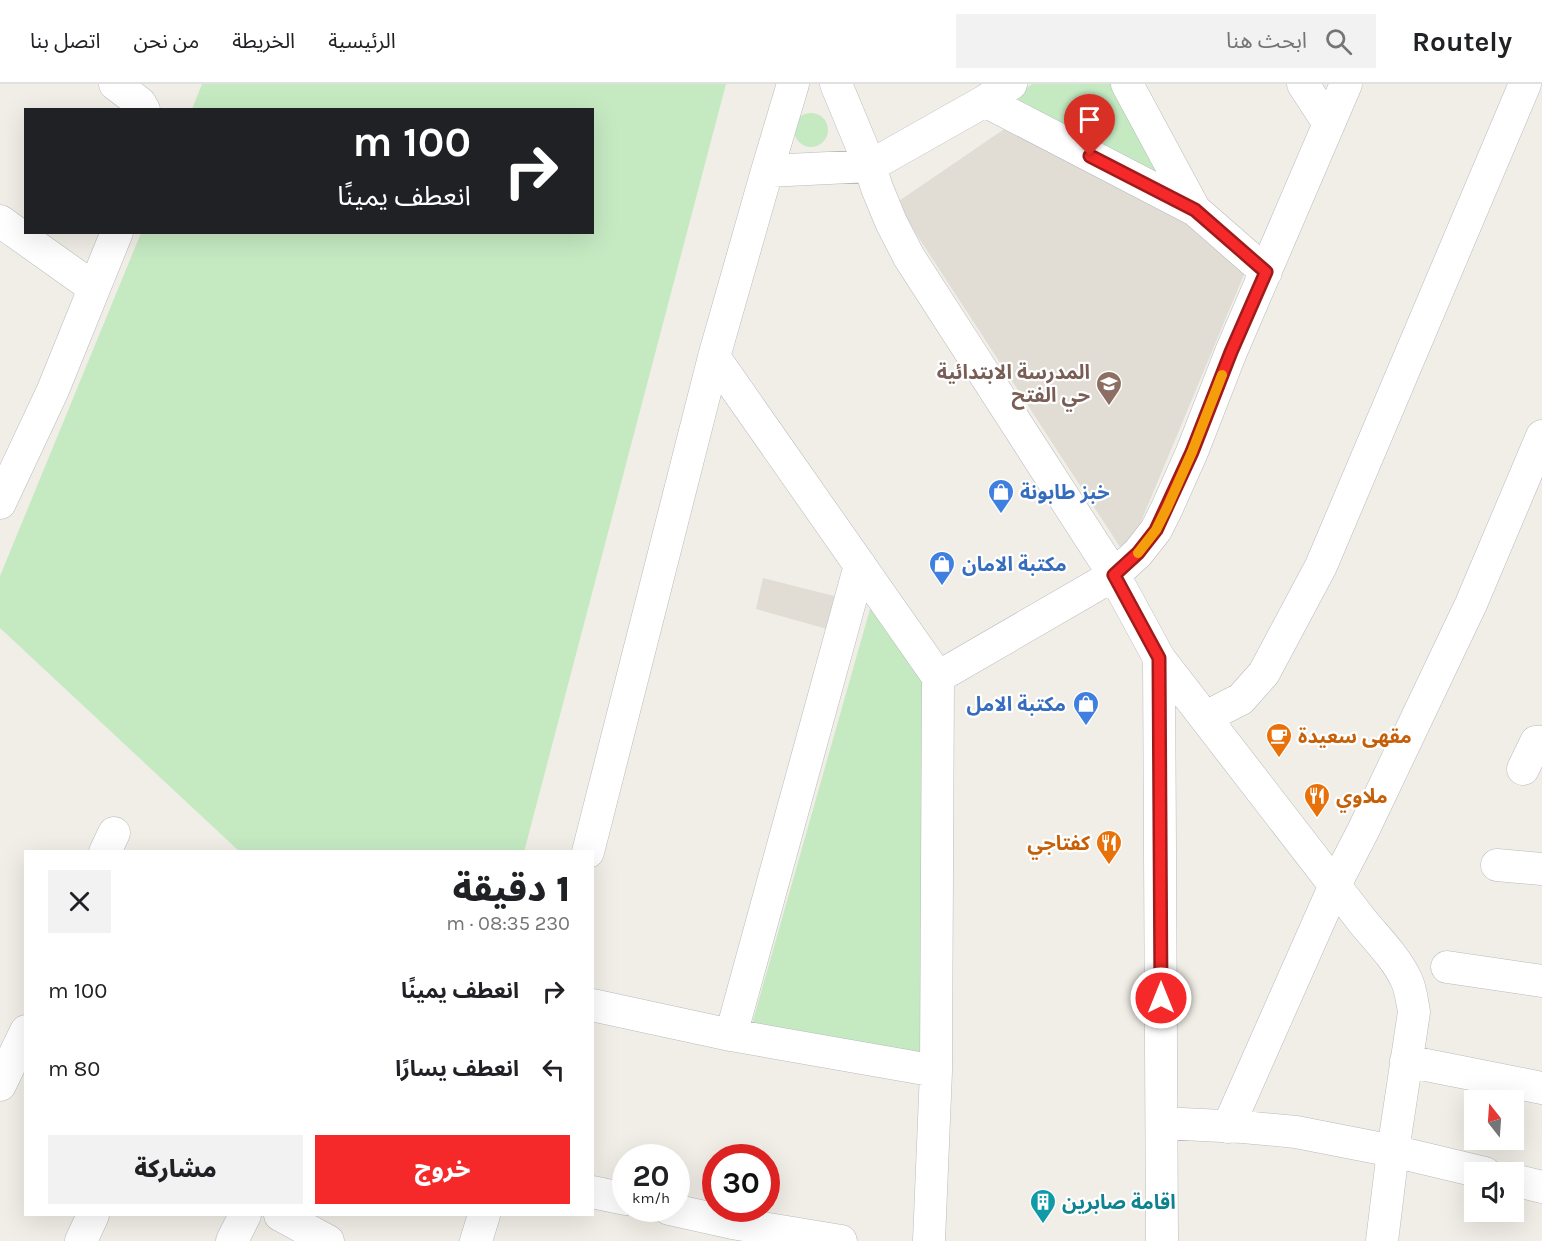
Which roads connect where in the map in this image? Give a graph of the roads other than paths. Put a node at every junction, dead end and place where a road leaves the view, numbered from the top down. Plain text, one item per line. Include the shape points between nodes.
1 (115, 84) edge
2 (793, 84) edge
3 (836, 84) edge
4 (1011, 84) edge
5 (1127, 84) edge
6 (1303, 84) edge
7 (1346, 84) edge
8 (1525, 84) edge
9 (985, 101) junction
10 (143, 108) edge
11 (1329, 124) junction
12 (870, 166) junction
13 (767, 171) junction
14 (1195, 210) junction
15 (0, 221) edge
16 (116, 234) edge
17 (1266, 272) junction
18 (94, 288) junction
19 (714, 357) junction
20 (1542, 436) edge
21 (0, 503) edge
22 (860, 565) junction
23 (1114, 575) junction
24 (1159, 658) junction
25 (938, 677) junction
26 (1206, 717) junction
27 (1542, 742) edge
28 (1523, 769) dead end
29 (589, 850) edge
30 (1497, 865) dead end
31 (1542, 869) edge
32 (1335, 885) junction
33 (1447, 967) dead end
34 (1542, 981) edge
35 (594, 1005) edge
36 (731, 1035) junction
37 (24, 1036) edge
38 (1406, 1061) junction
39 (936, 1071) junction
40 (8, 1074) edge
41 (1542, 1088) edge
42 (1162, 1123) junction
43 (1228, 1127) junction
44 (1393, 1151) junction
45 (1464, 1168) edge
46 (1524, 1182) edge
47 (1542, 1187) edge
48 (594, 1192) edge
49 (612, 1196) edge
50 (690, 1214) edge
51 (93, 1216) edge
52 (244, 1216) edge
53 (282, 1216) edge
54 (484, 1216) edge
55 (81, 1241) edge
56 (232, 1241) edge
57 (328, 1241) edge
58 (476, 1241) edge
59 (841, 1241) edge
60 (929, 1241) edge
61 (1162, 1241) edge
62 (1382, 1241) edge

1 - 10 street
2 - 13 street
3 - 12 street
4 - 9 street
5 - 14 street
6 - 11 street
7 - 11 street
8 - 26 street via 1321,566 1264,673 1241,699
9 - 12 street
9 - 14 street
11 - 17 street
12 - 13 street
12 - 23 street via 909,257
13 - 19 street
14 - 17 street
15 - 18 street
16 - 18 street
17 - 23 street via 1156,530
18 - 21 street via 53,390
19 - 22 street
19 - 29 street
20 - 32 street via 1471,603
22 - 25 street
22 - 36 street
23 - 24 street
23 - 25 street
24 - 26 street
24 - 42 street
25 - 39 street
26 - 32 street
27 - 28 street via 1536,742
30 - 31 street
32 - 38 street via 1406,980 1414,1012
32 - 43 street
33 - 34 street
35 - 36 street
36 - 39 street
37 - 40 street
38 - 41 street
38 - 44 street
39 - 60 street
42 - 43 street
42 - 61 street
43 - 44 street via 1296,1132
44 - 45 street
44 - 62 street
46 - 47 street
48 - 49 street
50 - 59 street
51 - 55 street
52 - 56 street
53 - 57 street
54 - 58 street

